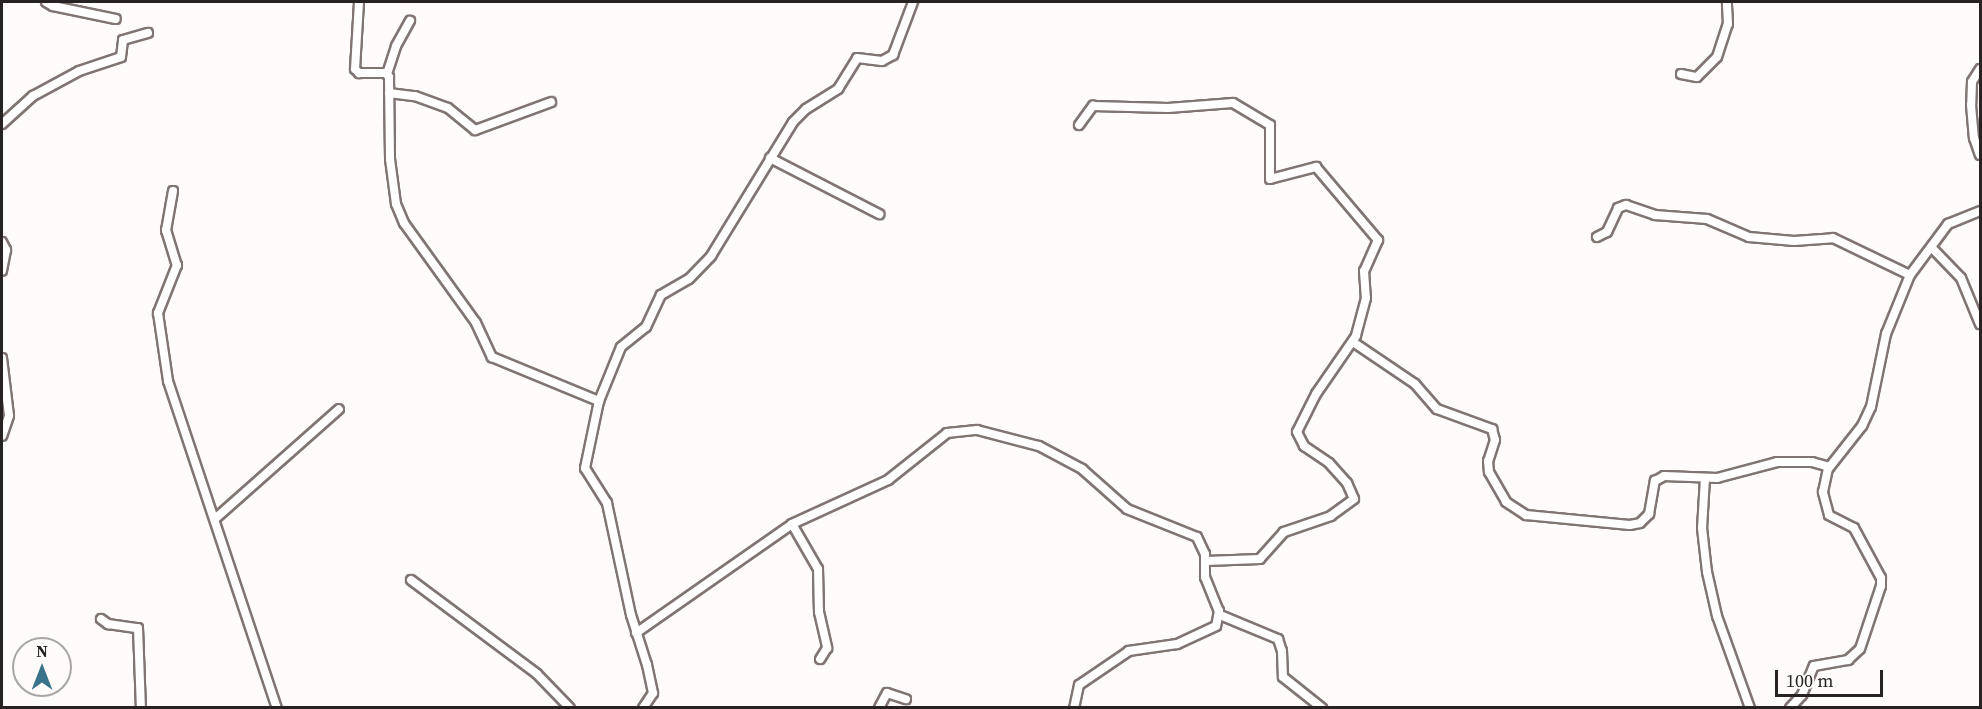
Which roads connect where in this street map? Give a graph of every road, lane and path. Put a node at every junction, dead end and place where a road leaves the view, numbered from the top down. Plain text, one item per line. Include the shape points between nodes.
1 (46, 2) edge
2 (359, 2) edge
3 (913, 2) edge
4 (1727, 2) edge
5 (116, 19) dead end
6 (410, 21) dead end
7 (148, 33) dead end
8 (1980, 69) edge
9 (387, 74) junction
10 (1681, 74) dead end
11 (389, 93) junction
12 (551, 102) dead end
13 (2, 124) edge
14 (1079, 125) dead end
15 (1980, 155) edge
16 (771, 158) junction
17 (173, 191) dead end
18 (1980, 211) edge
19 (879, 214) dead end
20 (1597, 237) dead end
21 (2, 242) edge
22 (1933, 249) junction
23 (2, 271) edge
24 (1910, 275) junction
25 (1980, 324) edge
26 (1353, 342) junction
27 (2, 357) edge
28 (599, 402) junction
29 (339, 409) dead end
30 (2, 436) edge
31 (1829, 467) junction
32 (1705, 478) junction
33 (216, 518) junction
34 (792, 524) junction
35 (1206, 561) junction
36 (411, 580) dead end
37 (1220, 615) junction
38 (102, 619) dead end
39 (636, 633) junction
40 (820, 658) dead end
41 (906, 699) dead end
42 (141, 708) edge
43 (277, 708) edge
44 (570, 708) edge
45 (644, 708) edge
46 (879, 708) edge
47 (1074, 708) edge
48 (1322, 708) edge
49 (1750, 708) edge
50 (1790, 708) edge

1 - 5 street
2 - 9 street via 355,69 359,73
3 - 16 street via 892,56 882,61 857,58 838,88 794,122
4 - 10 street via 1728,24 1717,57 1696,77
6 - 9 street
7 - 13 street via 123,40 121,57 79,71 42,90
8 - 15 street via 1972,82 1971,105
9 - 11 street
11 - 12 street via 415,96 448,108 475,130
11 - 28 street via 390,159 399,212 476,323 490,355
14 - 26 street via 1093,106 1168,108 1219,102 1233,104 1268,122 1270,179 1316,167 1377,237 1364,271 1366,298
16 - 19 street
16 - 28 street via 752,194 705,263 679,286 661,295 646,327 621,347
17 - 33 street via 166,230 177,265 158,313 161,343 184,439
18 - 22 street via 1948,224
20 - 24 street via 1607,232 1618,208 1626,205 1655,215 1707,219 1744,236 1794,241 1833,238
21 - 23 street via 6,249
22 - 24 street
22 - 25 street via 1961,278
24 - 31 street via 1886,334 1871,407 1862,426
26 - 32 street via 1415,384 1437,409 1492,429 1495,441 1487,467 1506,502 1519,513 1630,525 1640,523 1648,514 1657,479
26 - 35 street via 1316,394 1297,432 1304,446 1329,463 1353,491 1351,503 1331,516 1284,532 1260,559
27 - 30 street via 9,416
28 - 39 street via 585,468 607,503
29 - 33 street
31 - 32 street via 1812,462 1777,462
31 - 50 street via 1824,492 1829,515 1854,528 1881,586 1860,649 1848,660 1814,666 1802,695
32 - 49 street via 1702,528 1707,572
33 - 43 street
34 - 35 street via 888,480 947,433 977,430 1039,446 1082,469 1126,509 1197,537
34 - 39 street
34 - 40 street via 818,569 819,612 827,648
35 - 37 street via 1205,577
36 - 44 street via 537,674
37 - 47 street via 1216,626 1205,634 1177,644 1134,649 1108,663 1079,685
37 - 48 street via 1278,639 1283,678
38 - 42 street via 108,624 138,628
39 - 45 street via 653,693
41 - 46 street via 887,693

